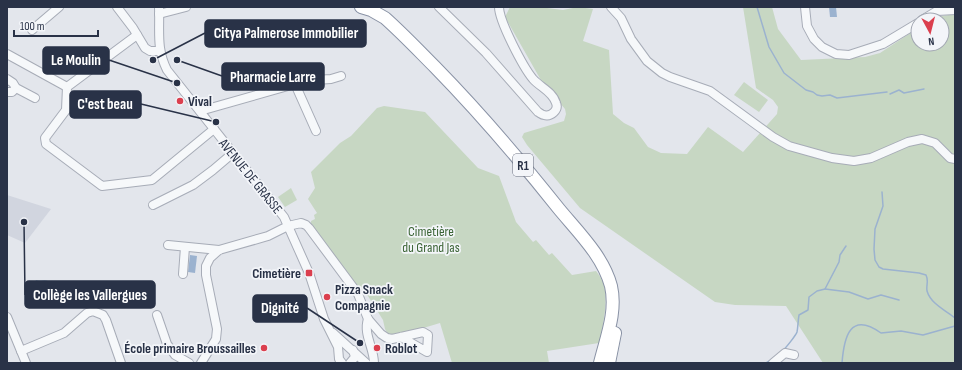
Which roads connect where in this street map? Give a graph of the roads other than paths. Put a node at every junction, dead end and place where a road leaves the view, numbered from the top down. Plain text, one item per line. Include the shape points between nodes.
1 (60, 7) edge
2 (117, 7) edge
3 (186, 7) edge
4 (360, 7) edge
5 (381, 7) edge
6 (439, 7) edge
7 (500, 7) edge
8 (611, 7) edge
9 (806, 7) edge
10 (159, 10) edge
11 (955, 10) edge
12 (935, 12) edge
13 (910, 28) edge
14 (32, 30) dead end
15 (137, 35) junction
16 (160, 51) junction
17 (7, 54) edge
18 (341, 76) dead end
19 (7, 79) edge
20 (295, 84) junction
21 (67, 87) junction
22 (16, 88) junction
23 (7, 92) edge
24 (34, 98) dead end
25 (200, 111) junction
26 (214, 129) junction
27 (316, 131) dead end
28 (233, 153) junction
29 (955, 159) edge
30 (153, 205) dead end
31 (288, 226) junction
32 (168, 245) dead end
33 (185, 247) junction
34 (219, 250) junction
35 (182, 274) dead end
36 (157, 315) dead end
37 (7, 317) edge
38 (368, 319) junction
39 (329, 329) junction
40 (401, 337) dead end
41 (351, 349) junction
42 (21, 351) junction
43 (339, 352) junction
44 (794, 355) dead end
45 (352, 361) edge
46 (26, 363) edge
47 (121, 363) edge
48 (189, 363) edge
49 (201, 363) edge
50 (342, 363) edge
51 (366, 363) edge
52 (374, 363) edge
53 (600, 363) edge
54 (609, 363) edge
55 (773, 363) edge

1 - 14 street
2 - 15 street
3 - 10 street
4 - 53 highway, R1 via 386,18 457,90 527,169 595,253 608,276 613,304
5 - 54 highway, R1 via 400,21 481,106 585,228 609,262 619,287 620,300
6 - 7 street via 486,53 538,112 549,115 557,109 557,104 523,65 501,18
8 - 29 street via 621,18 631,39 647,61 662,73 710,91 789,146 832,158 854,161 871,158 908,142 922,139 935,143 950,158
9 - 13 street via 807,26 814,39 822,47 836,54 849,55 883,44
10 - 16 street, AVENUE DE GRASSE
11 - 12 street
15 - 16 street via 147,49
15 - 21 street
16 - 25 street, AVENUE DE GRASSE via 168,70
17 - 21 street
18 - 20 street via 299,81
19 - 22 street
20 - 25 street
20 - 27 street
21 - 26 street via 66,110 45,138 46,144 102,186 152,180
22 - 23 street via 12,92
22 - 24 street
25 - 26 street, AVENUE DE GRASSE
26 - 28 street, AVENUE DE GRASSE
28 - 30 street via 193,185
28 - 31 street, AVENUE DE GRASSE via 284,217
31 - 34 street via 268,236
31 - 38 street via 301,224 309,228 358,294
31 - 39 street, AVENUE DE GRASSE via 309,273
32 - 33 street
33 - 34 street
33 - 35 street
34 - 49 street via 206,266 217,329 216,339
36 - 48 street via 167,344 175,355
37 - 42 street
38 - 40 street via 387,338
38 - 52 street via 367,334
39 - 41 street, AVENUE DE GRASSE
39 - 43 street
41 - 43 street via 343,348
41 - 45 street via 355,355
41 - 51 street, AVENUE DE GRASSE
42 - 46 street
42 - 47 street via 64,333 87,313 94,311 106,320
43 - 50 street via 338,356
44 - 55 street via 785,353
45 - 51 street, AVENUE DE GRASSE

